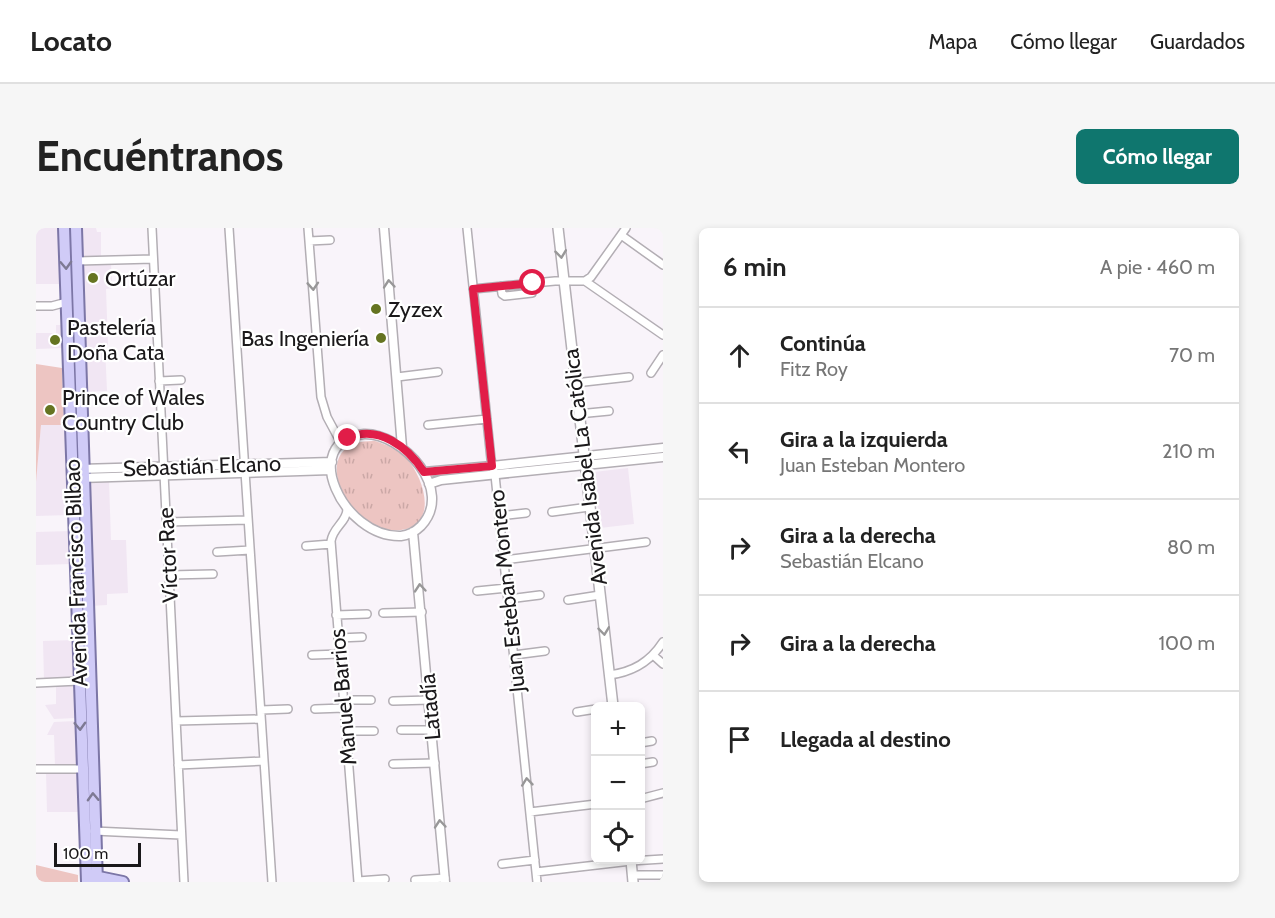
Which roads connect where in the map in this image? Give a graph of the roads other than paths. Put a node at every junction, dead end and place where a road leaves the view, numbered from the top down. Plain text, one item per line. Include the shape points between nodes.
1 (64, 228) edge
2 (76, 228) edge
3 (152, 228) edge
4 (229, 228) edge
5 (308, 228) edge
6 (384, 228) edge
7 (467, 228) edge
8 (558, 228) edge
9 (626, 228) edge
10 (621, 235) junction
11 (330, 240) dead end
12 (309, 241) junction
13 (153, 259) junction
14 (77, 261) junction
15 (663, 265) edge
16 (564, 281) junction
17 (585, 281) junction
18 (473, 289) junction
19 (67, 302) junction
20 (36, 306) edge
21 (52, 306) junction
22 (67, 316) junction
23 (79, 320) junction
24 (663, 335) edge
25 (663, 356) edge
26 (438, 372) dead end
27 (651, 373) dead end
28 (397, 377) junction
29 (629, 377) dead end
30 (181, 380) dead end
31 (159, 381) junction
32 (575, 382) junction
33 (609, 411) dead end
34 (578, 414) junction
35 (487, 419) junction
36 (428, 425) dead end
37 (341, 443) junction
38 (402, 447) junction
39 (663, 448) edge
40 (663, 457) edge
41 (584, 461) junction
42 (331, 466) junction
43 (245, 468) junction
44 (164, 471) junction
45 (494, 471) junction
46 (424, 472) junction
47 (78, 474) junction
48 (429, 484) junction
49 (589, 507) junction
50 (552, 512) dead end
51 (526, 513) dead end
52 (350, 515) junction
53 (499, 516) junction
54 (248, 520) junction
55 (166, 522) junction
56 (413, 532) junction
57 (646, 542) dead end
58 (332, 544) junction
59 (306, 546) dead end
60 (594, 549) junction
61 (250, 550) junction
62 (217, 552) dead end
63 (504, 560) junction
64 (213, 574) dead end
65 (169, 575) junction
66 (507, 588) junction
67 (477, 591) dead end
68 (540, 595) dead end
69 (600, 596) junction
70 (508, 599) junction
71 (568, 600) dead end
72 (422, 612) junction
73 (383, 613) dead end
74 (367, 614) dead end
75 (336, 615) junction
76 (362, 637) dead end
77 (338, 638) junction
78 (663, 642) edge
79 (545, 651) dead end
80 (340, 654) junction
81 (312, 655) dead end
82 (514, 655) junction
83 (653, 655) junction
84 (663, 664) edge
85 (609, 675) junction
86 (79, 681) junction
87 (36, 683) edge
88 (371, 700) dead end
89 (430, 700) junction
90 (393, 701) dead end
91 (612, 702) edge
92 (344, 704) junction
93 (288, 709) dead end
94 (315, 709) dead end
95 (261, 710) junction
96 (591, 710) edge
97 (577, 712) dead end
98 (261, 718) junction
99 (176, 721) junction
100 (401, 730) dead end
101 (432, 730) junction
102 (346, 731) junction
103 (374, 731) dead end
104 (652, 741) dead end
105 (645, 742) edge
106 (264, 761) junction
107 (653, 762) dead end
108 (435, 763) junction
109 (645, 763) edge
110 (393, 764) dead end
111 (178, 765) junction
112 (36, 769) edge
113 (82, 769) junction
114 (663, 793) edge
115 (645, 798) edge
116 (591, 805) edge
117 (530, 812) junction
118 (94, 831) junction
119 (182, 835) junction
120 (535, 860) junction
121 (645, 860) edge
122 (663, 860) edge
123 (502, 864) dead end
124 (599, 864) edge
125 (631, 864) edge
126 (536, 872) junction
127 (663, 875) edge
128 (91, 879) edge
129 (385, 879) dead end
130 (633, 879) edge
131 (415, 880) dead end
132 (445, 880) edge
133 (358, 881) edge
134 (123, 882) edge
135 (184, 882) edge
136 (272, 882) edge
137 (537, 882) edge

1 -> 19 main road, Avenida Francisco Bilbao
2 - 14 main road, Avenida Francisco Bilbao
3 - 13 street, Víctor Rae
4 - 43 street
5 - 12 street
28 -> 6 street
7 - 18 street, Juan Esteban Montero
8 -> 16 main road, Avenida Isabel La Católica
9 - 10 street
10 - 15 street
10 - 17 street
11 - 12 street
12 -> 37 street via 321,397
13 - 14 street
13 - 31 street, Víctor Rae
14 - 23 main road, Avenida Francisco Bilbao
16 - 17 street
16 - 18 street via 533,283 532,293 505,296 501,286
16 - 32 main road, Avenida Isabel La Católica
17 - 24 street
18 - 35 street, Juan Esteban Montero
19 - 21 street
19 - 22 main road, Avenida Francisco Bilbao
19 - 23 main road
20 - 21 street
21 - 22 street
22 - 47 main road, Avenida Francisco Bilbao
23 - 47 main road, Avenida Francisco Bilbao
25 - 27 street
26 - 28 street
28 - 38 street
29 - 32 street
30 - 31 street
31 - 44 street, Víctor Rae
32 - 34 main road, Avenida Isabel La Católica
33 - 34 street
34 - 41 main road, Avenida Isabel La Católica
35 - 36 street
35 - 45 street, Juan Esteban Montero
37 - 38 street via 368,434
37 - 42 street
38 - 46 street
39 - 41 street
40 - 41 street
41 - 45 street
41 - 49 main road, Avenida Isabel La Católica
42 - 43 street, Sebastián Elcano
42 - 52 street via 335,489
43 - 44 street, Sebastián Elcano
43 - 54 street
44 - 47 street, Sebastián Elcano
44 - 55 street, Víctor Rae
45 - 46 street
45 - 48 street
45 - 53 street, Juan Esteban Montero
46 - 48 street
47 - 86 main road, Avenida Francisco Bilbao
118 -> 47 main road, Avenida Francisco Bilbao
48 - 56 street via 430,512
49 - 50 street
49 - 60 main road, Avenida Isabel La Católica
51 - 53 street
52 - 56 street via 384,533 399,536
52 - 58 street via 334,530
53 - 63 street, Juan Esteban Montero
54 - 55 street
54 - 61 street
55 - 65 street, Víctor Rae
72 -> 56 street, Latadía
57 - 60 street
58 - 59 street
58 - 75 street, Manuel Barrios
60 - 63 street
60 - 69 main road, Avenida Isabel La Católica
61 - 62 street
61 - 95 street
63 - 66 street, Juan Esteban Montero
64 - 65 street
65 - 99 street, Víctor Rae
66 - 67 street
66 - 70 street, Juan Esteban Montero
68 - 70 street
69 - 71 street
69 -> 85 main road, Avenida Isabel La Católica
70 - 82 street, Juan Esteban Montero
72 - 73 street
72 - 89 street, Latadía
74 - 75 street
75 - 77 street, Manuel Barrios
76 - 77 street
77 - 80 street, Manuel Barrios
78 - 83 street
79 - 82 street
80 - 81 street
80 - 92 street, Manuel Barrios
117 -> 82 street, Juan Esteban Montero
83 - 84 street
83 - 85 street via 636,668
85 - 91 main road, Avenida Isabel La Católica
86 - 87 street
86 -> 113 main road, Avenida Francisco Bilbao
88 - 92 street
89 - 90 street
89 - 101 street, Latadía
92 - 94 street
92 - 102 street, Manuel Barrios
93 - 95 street
95 - 98 street
96 - 97 street
98 - 99 street
98 - 106 street
99 - 111 street, Víctor Rae
100 - 101 street
101 - 108 street, Latadía
102 - 103 street
102 - 133 street, Manuel Barrios
104 - 105 street
106 - 111 street
106 - 136 street
107 - 109 street
108 - 110 street
132 -> 108 street, Latadía
111 - 119 street, Víctor Rae
112 - 113 street
113 - 128 main road, Avenida Francisco Bilbao
114 - 115 street
116 - 117 street
117 - 120 street, Juan Esteban Montero
118 - 119 street
118 - 128 main road, Avenida Francisco Bilbao
119 - 135 street, Víctor Rae
120 - 123 street
120 - 126 street, Juan Esteban Montero
121 - 122 street
124 - 126 street
125 - 130 main road
126 - 137 street, Juan Esteban Montero
127 - 130 street
128 - 134 main road
129 - 133 street
131 - 132 street

